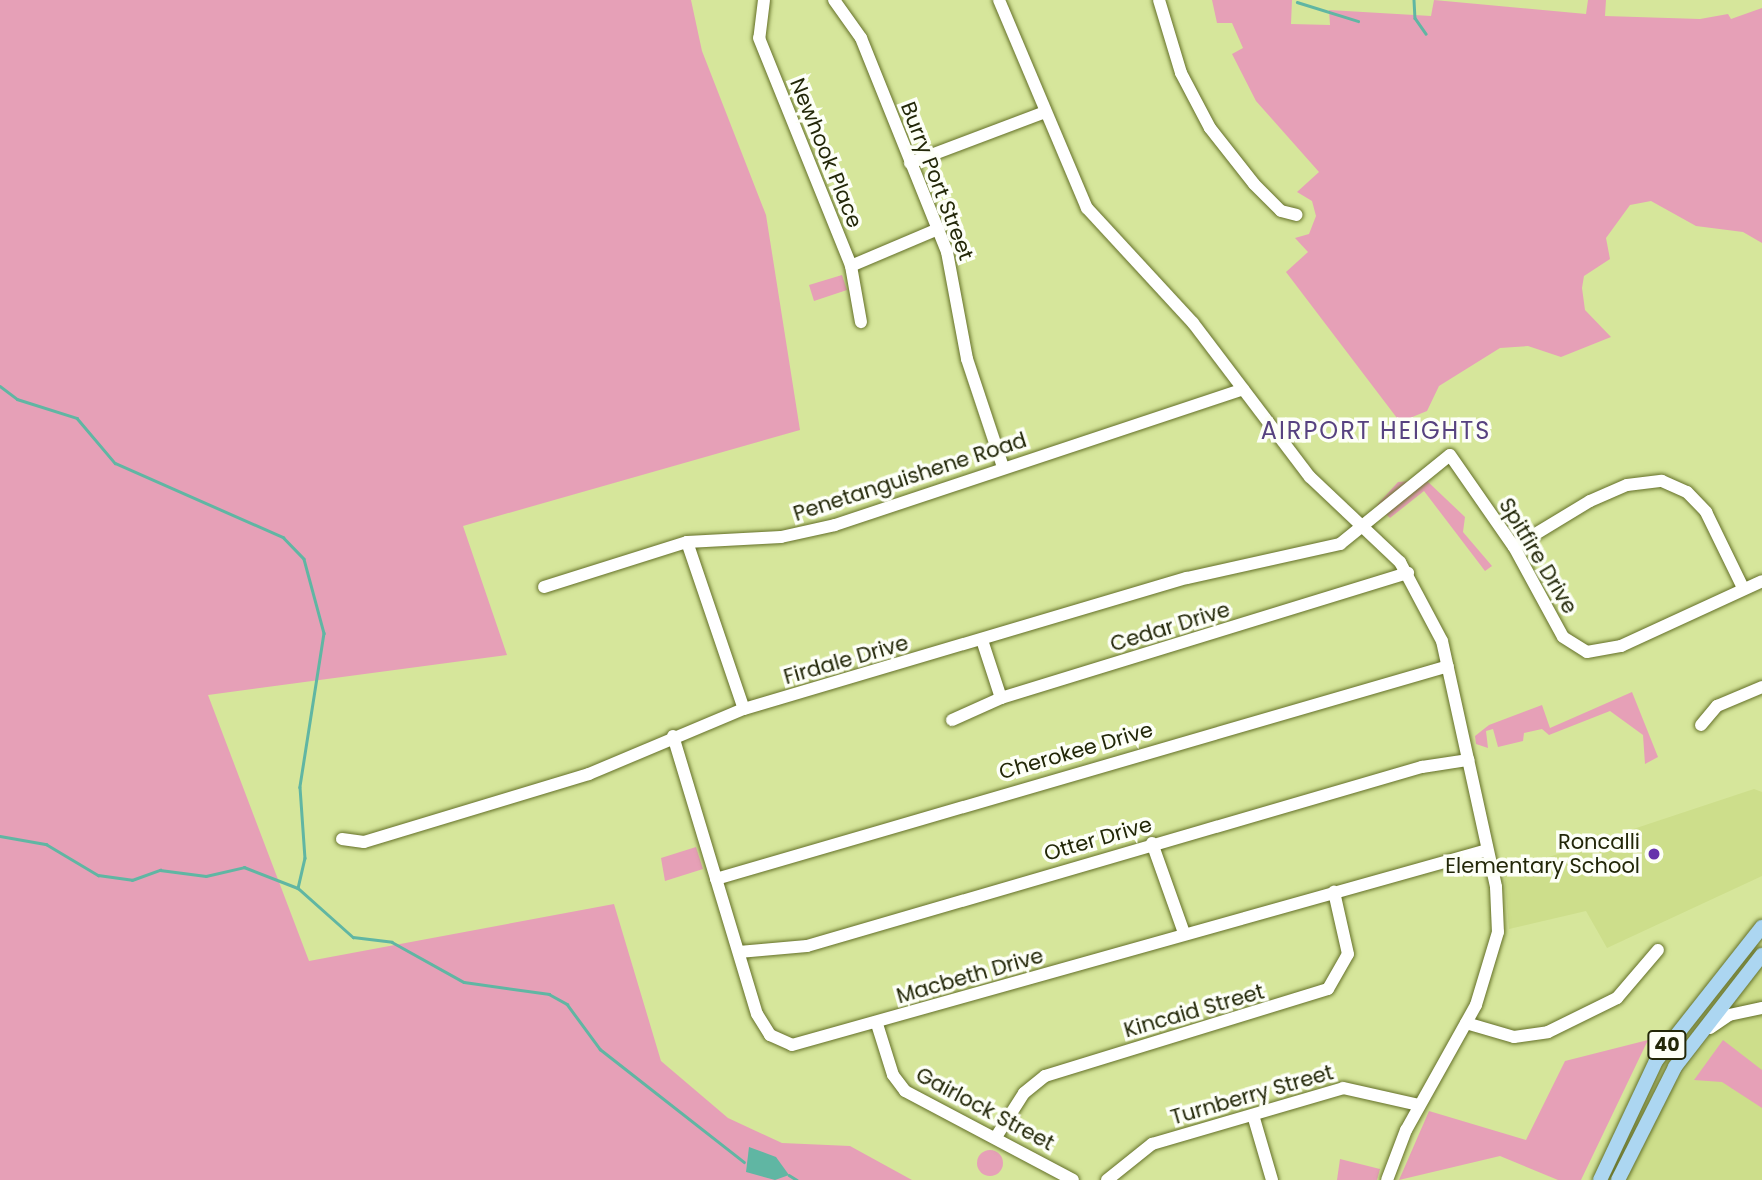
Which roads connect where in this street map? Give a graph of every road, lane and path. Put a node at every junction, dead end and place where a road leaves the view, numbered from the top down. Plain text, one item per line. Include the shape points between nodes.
1 (764, 0) edge
2 (834, 0) edge
3 (999, 0) edge
4 (1159, 0) edge
5 (1042, 113) junction
6 (910, 163) junction
7 (1297, 215) dead end
8 (938, 229) junction
9 (851, 266) junction
10 (861, 322) dead end
11 (1243, 389) junction
12 (1450, 454) joint
13 (1003, 467) junction
14 (1364, 525) junction
15 (687, 542) junction
16 (1514, 547) junction
17 (1408, 573) junction
18 (1762, 581) edge
19 (544, 587) dead end
20 (1742, 589) junction
21 (982, 640) junction
22 (1448, 666) junction
23 (1762, 687) edge
24 (1001, 698) junction
25 (744, 709) junction
26 (952, 720) dead end
27 (1701, 725) dead end
28 (673, 736) junction
29 (1468, 760) junction
30 (342, 839) dead end
31 (1152, 843) junction
32 (1487, 849) junction
33 (716, 879) junction
34 (1334, 892) junction
35 (1762, 928) edge
36 (1184, 933) junction
37 (1658, 950) dead end
38 (739, 952) junction
39 (1762, 955) edge
40 (1762, 1008) edge
41 (1466, 1023) junction
42 (877, 1024) junction
43 (1687, 1050) junction
44 (1419, 1105) junction
45 (1253, 1115) junction
46 (996, 1137) junction
47 (1073, 1180) edge
48 (1107, 1180) edge
49 (1272, 1180) edge
50 (1387, 1180) edge
51 (1600, 1180) edge
52 (1618, 1180) edge

1 - 9 street, Newhook Place via 759,38
2 - 6 street, Burry Port Street via 859,32
3 - 5 street
4 - 7 street via 1181,73 1210,128 1254,184 1281,211
5 - 6 street
5 - 11 street via 1087,208 1193,323
6 - 8 street, Burry Port Street
8 - 9 street
8 - 13 street, Burry Port Street via 952,269 967,359
9 - 10 street, Newhook Place
11 - 13 street, Penetanguishene Road
11 - 14 street via 1302,468
12 - 14 street, Firdale Drive
12 - 16 street, Spitfire Drive
13 - 15 street, Penetanguishene Road via 818,530
14 - 17 street
14 - 21 street, Firdale Drive via 1331,547 1186,578
15 - 19 street, Penetanguishene Road
15 - 25 street
16 - 20 street, Spitfire Drive via 1563,637 1587,652 1621,646
16 - 20 street via 1590,501 1627,485 1662,481 1704,508
17 - 22 street via 1436,624
17 - 24 street, Cedar Drive
18 - 20 street, Spitfire Drive
21 - 24 street
21 - 25 street, Firdale Drive
22 - 29 street
22 - 33 street, Cherokee Drive
23 - 27 street via 1717,706
24 - 26 street, Cedar Drive
25 - 28 street, Firdale Drive
28 - 30 street, Firdale Drive via 578,777 364,842
28 - 33 street, Macbeth Drive
29 - 31 street, Otter Drive via 1422,767
29 - 32 street
31 - 36 street
31 - 38 street, Otter Drive via 807,946
32 - 34 street, Macbeth Drive
32 - 41 street via 1497,932 1490,968
33 - 38 street, Macbeth Drive
34 - 36 street, Macbeth Drive
34 - 46 street, Kincaid Street via 1348,954 1328,989 1045,1076 1024,1093
35 - 51 main road, 40 via 1656,1061
36 - 42 street, Macbeth Drive
37 - 41 street via 1618,998 1548,1032 1514,1037
38 - 42 street, Macbeth Drive via 762,1026 781,1041 806,1045
39 - 43 main road, 40
40 - 43 street via 1729,1014
41 - 44 street
42 - 46 street, Gairlock Street via 893,1075 905,1091
43 - 52 main road, 40
44 - 45 street, Turnberry Street via 1350,1087
44 - 50 street
45 - 48 street, Turnberry Street via 1152,1144
45 - 49 street
46 - 47 street, Gairlock Street

